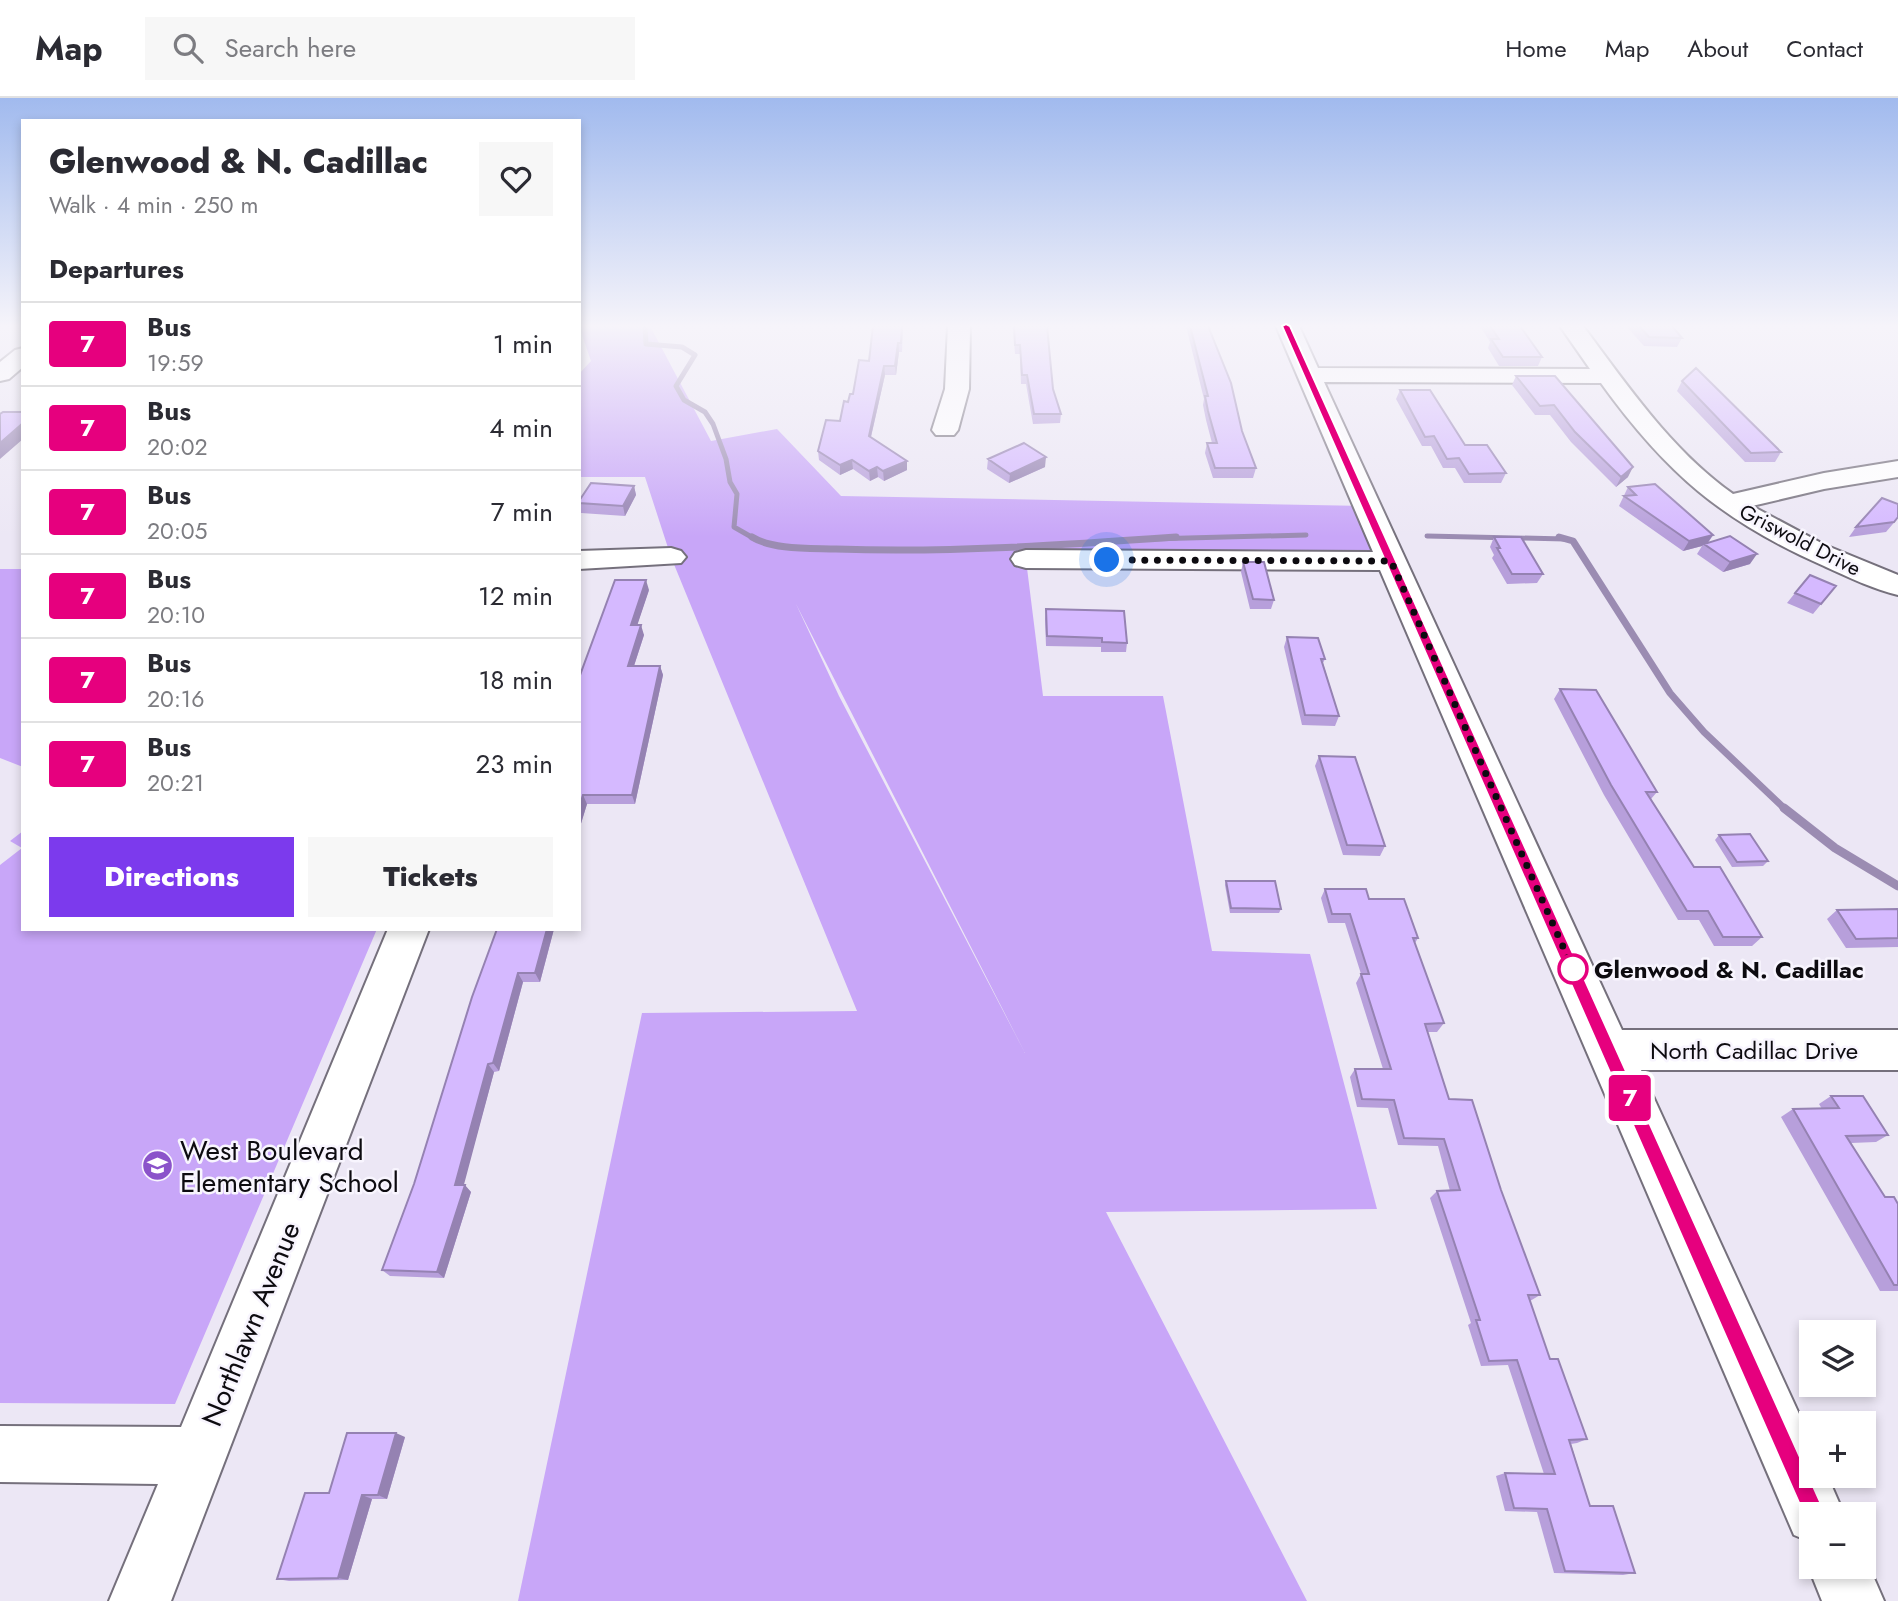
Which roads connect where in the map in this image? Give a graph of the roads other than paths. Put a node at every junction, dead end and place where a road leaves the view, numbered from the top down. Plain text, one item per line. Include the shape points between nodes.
1 (955, 396) edge
2 (1317, 396) edge
3 (1624, 396) edge
4 (945, 430) dead end
5 (1898, 469) edge
6 (1729, 503) junction
7 (671, 557) dead end
8 (1026, 559) dead end
9 (581, 560) edge
10 (1391, 561) junction
11 (1898, 586) edge
12 (408, 931) edge
13 (1609, 1050) junction
14 (1898, 1050) edge
15 (0, 1454) edge
16 (198, 1456) junction
17 (1810, 1502) edge
18 (1844, 1579) edge
19 (140, 1601) edge
20 (1853, 1601) edge

1 - 4 street
2 - 10 street
3 - 6 street, Griswold Drive via 1689,472
5 - 6 street
6 - 11 street, Griswold Drive via 1810,549
7 - 9 street
8 - 10 street
10 - 13 street
12 - 16 street, Northlawn Avenue
13 - 14 street, North Cadillac Drive
13 - 17 street
15 - 16 street
16 - 19 street, Northlawn Avenue
18 - 20 street

